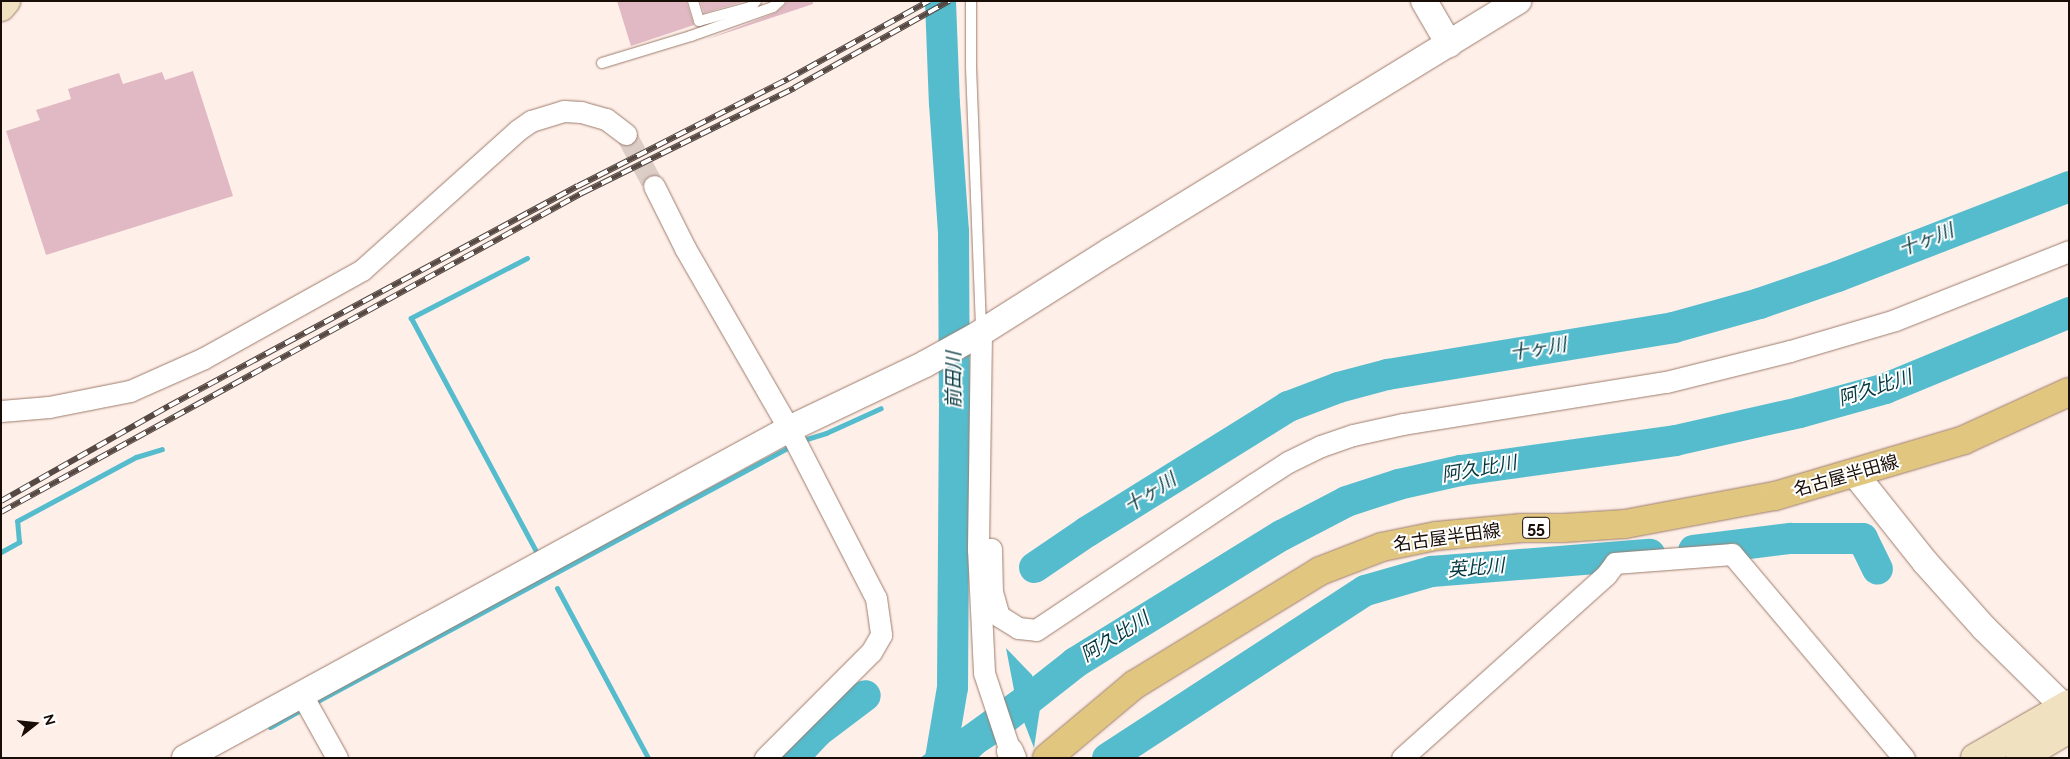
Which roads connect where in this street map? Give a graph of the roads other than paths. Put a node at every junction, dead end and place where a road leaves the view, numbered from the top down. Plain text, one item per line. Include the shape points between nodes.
1 (6, 1) edge
2 (693, 1) edge
3 (756, 1) edge
4 (780, 1) edge
5 (1424, 1) edge
6 (1518, 1) edge
7 (971, 2) edge
8 (1, 7) edge
9 (1449, 44) junction
10 (602, 64) dead end
11 (626, 134) tunnel mouth
12 (654, 186) tunnel mouth
13 (2069, 251) edge
14 (978, 335) junction
15 (2069, 392) edge
16 (1, 411) edge
17 (789, 429) junction
18 (1855, 474) junction
19 (978, 549) junction
20 (302, 695) junction
21 (2067, 713) edge
22 (1012, 754) edge
23 (185, 758) edge
24 (337, 758) edge
25 (765, 758) edge
26 (1047, 758) edge
27 (1402, 758) edge
28 (1904, 758) edge
29 (1975, 758) edge
30 (2020, 758) edge

1 - 8 main road
2 - 3 lane via 699,21 751,7
4 - 10 lane via 691,36
5 - 9 street
6 - 9 street
7 - 14 lane
9 - 14 street
11 - 16 street via 606,119 581,112 564,111 531,121 362,270 221,349 130,391 49,407
12 - 17 street via 685,248
13 - 19 street via 1895,320 1790,351 1666,382 1403,424 1321,446 1288,462 1036,630 1018,628 999,616 992,592 991,549
14 - 17 street
14 - 19 street
15 - 18 main road, 名古屋半田線 / 55 via 1964,440
17 - 20 street
17 - 25 street via 876,598 881,635 871,652
18 - 21 street via 1984,628
18 - 26 main road, 名古屋半田線 / 55 via 1775,496 1625,524 1522,528 1436,536 1382,547 1320,571 1134,685
19 - 22 street via 984,673
20 - 23 street
20 - 24 street
21 - 29 main road
21 - 30 main road
27 - 28 street via 1606,576 1615,562 1732,554

